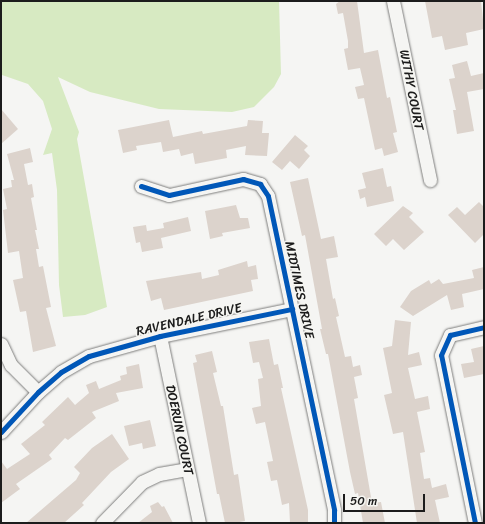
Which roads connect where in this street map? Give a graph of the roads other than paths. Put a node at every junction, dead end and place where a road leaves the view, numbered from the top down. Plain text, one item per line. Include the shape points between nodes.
1 (393, 1) edge
2 (430, 180) dead end
3 (141, 186) dead end
4 (292, 309) junction
5 (484, 327) edge
6 (160, 336) junction
7 (1, 344) edge
8 (38, 392) junction
9 (1, 432) edge
10 (187, 469) junction
11 (102, 523) edge
12 (199, 523) edge
13 (334, 523) edge
14 (475, 523) edge

1 - 2 street, WITHY COURT
3 - 4 street, MIDTIMES DRIVE via 169,195 243,179 260,184 268,196
4 - 6 street, RAVENDALE DRIVE
4 - 13 street, MIDTIMES DRIVE via 334,510
5 - 14 street via 450,335 441,356
6 - 8 street, RAVENDALE DRIVE via 89,356 61,372
6 - 10 street, DOERUN COURT
7 - 8 street via 11,365
8 - 9 street, RAVENDALE DRIVE
10 - 11 street via 158,474 142,482
10 - 12 street, DOERUN COURT

